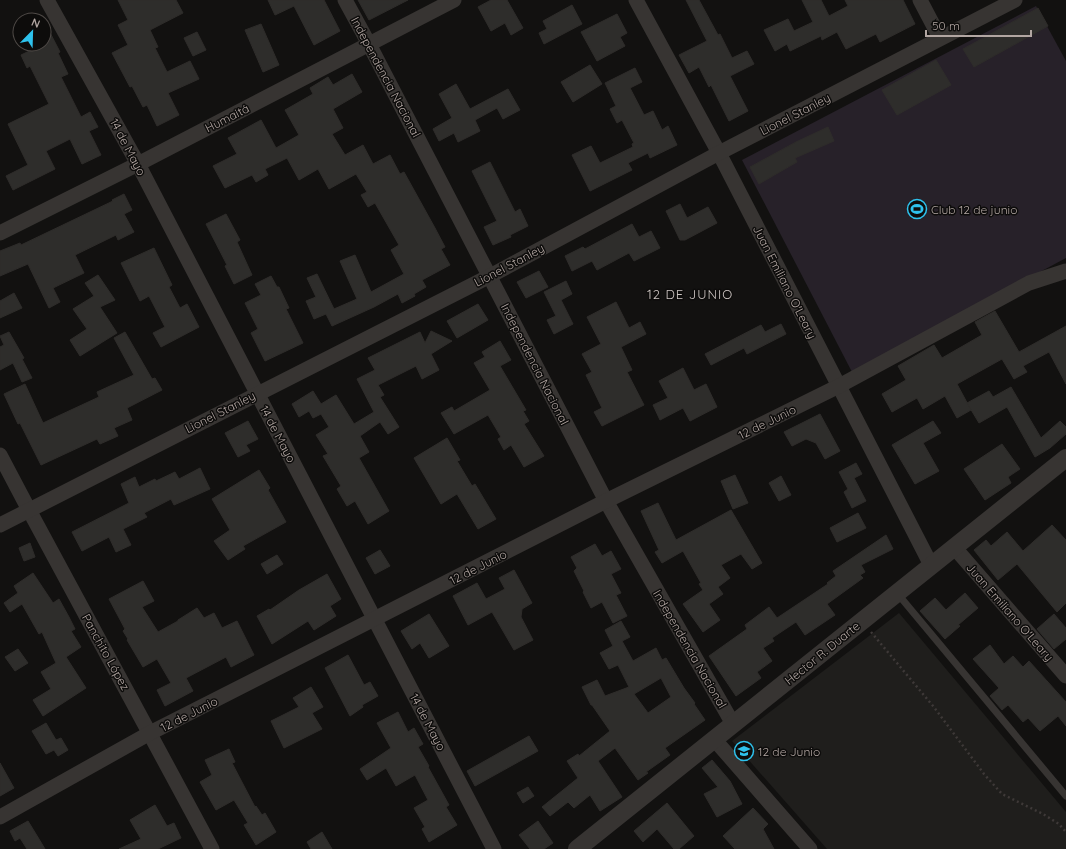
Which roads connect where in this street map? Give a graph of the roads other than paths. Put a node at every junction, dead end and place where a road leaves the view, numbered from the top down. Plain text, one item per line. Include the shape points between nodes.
1 (47, 0) edge
2 (345, 0) edge
3 (454, 0) edge
4 (636, 0) edge
5 (920, 0) edge
6 (1015, 0) edge
7 (940, 38) junction
8 (369, 44) junction
9 (719, 153) junction
10 (138, 164) junction
11 (0, 234) edge
12 (1066, 271) edge
13 (490, 276) junction
14 (839, 386) junction
15 (256, 394) junction
16 (0, 455) edge
17 (1066, 458) edge
18 (606, 502) junction
19 (29, 510) junction
20 (0, 525) edge
21 (954, 547) junction
22 (932, 565) junction
23 (897, 593) junction
24 (374, 620) junction
25 (1066, 676) edge
26 (733, 724) junction
27 (150, 734) junction
28 (714, 740) junction
29 (1066, 796) edge
30 (0, 817) edge
31 (212, 849) edge
32 (494, 849) edge
33 (578, 849) edge
34 (810, 849) edge

1 - 10 street, 14 de Mayo
2 - 8 street, Independencia Nacional
3 - 8 street, Humaitá
4 - 9 street, Juan Emiliano O'Leary
5 - 7 street
6 - 7 street, Lionel Stanley
7 - 9 street, Lionel Stanley
8 - 10 street, Humaitá
8 - 13 street, Independencia Nacional
9 - 13 street, Lionel Stanley
9 - 14 street, Juan Emiliano O'Leary
10 - 11 street, Humaitá
10 - 15 street, 14 de Mayo
12 - 14 street, 12 de Junio via 1029,283
13 - 15 street, Lionel Stanley
13 - 18 street, Independencia Nacional
14 - 18 street, 12 de Junio
14 - 22 street, Juan Emiliano O'Leary
15 - 19 street, Lionel Stanley
15 - 24 street, 14 de Mayo
16 - 19 street, Panchito López
17 - 21 street, Hector R. Duarte
18 - 24 street, 12 de Junio
18 - 26 street, Independencia Nacional
19 - 20 street, Lionel Stanley
19 - 27 street, Panchito López
21 - 22 street, Hector R. Duarte
21 - 25 street, Juan Emiliano O'Leary
22 - 23 street, Hector R. Duarte
23 - 26 street, Hector R. Duarte
23 - 29 lane
24 - 27 street, 12 de Junio
24 - 32 street, 14 de Mayo
26 - 28 street, Hector R. Duarte
27 - 30 street, 12 de Junio
27 - 31 street, Panchito López
28 - 33 street, Hector R. Duarte
28 - 34 street

